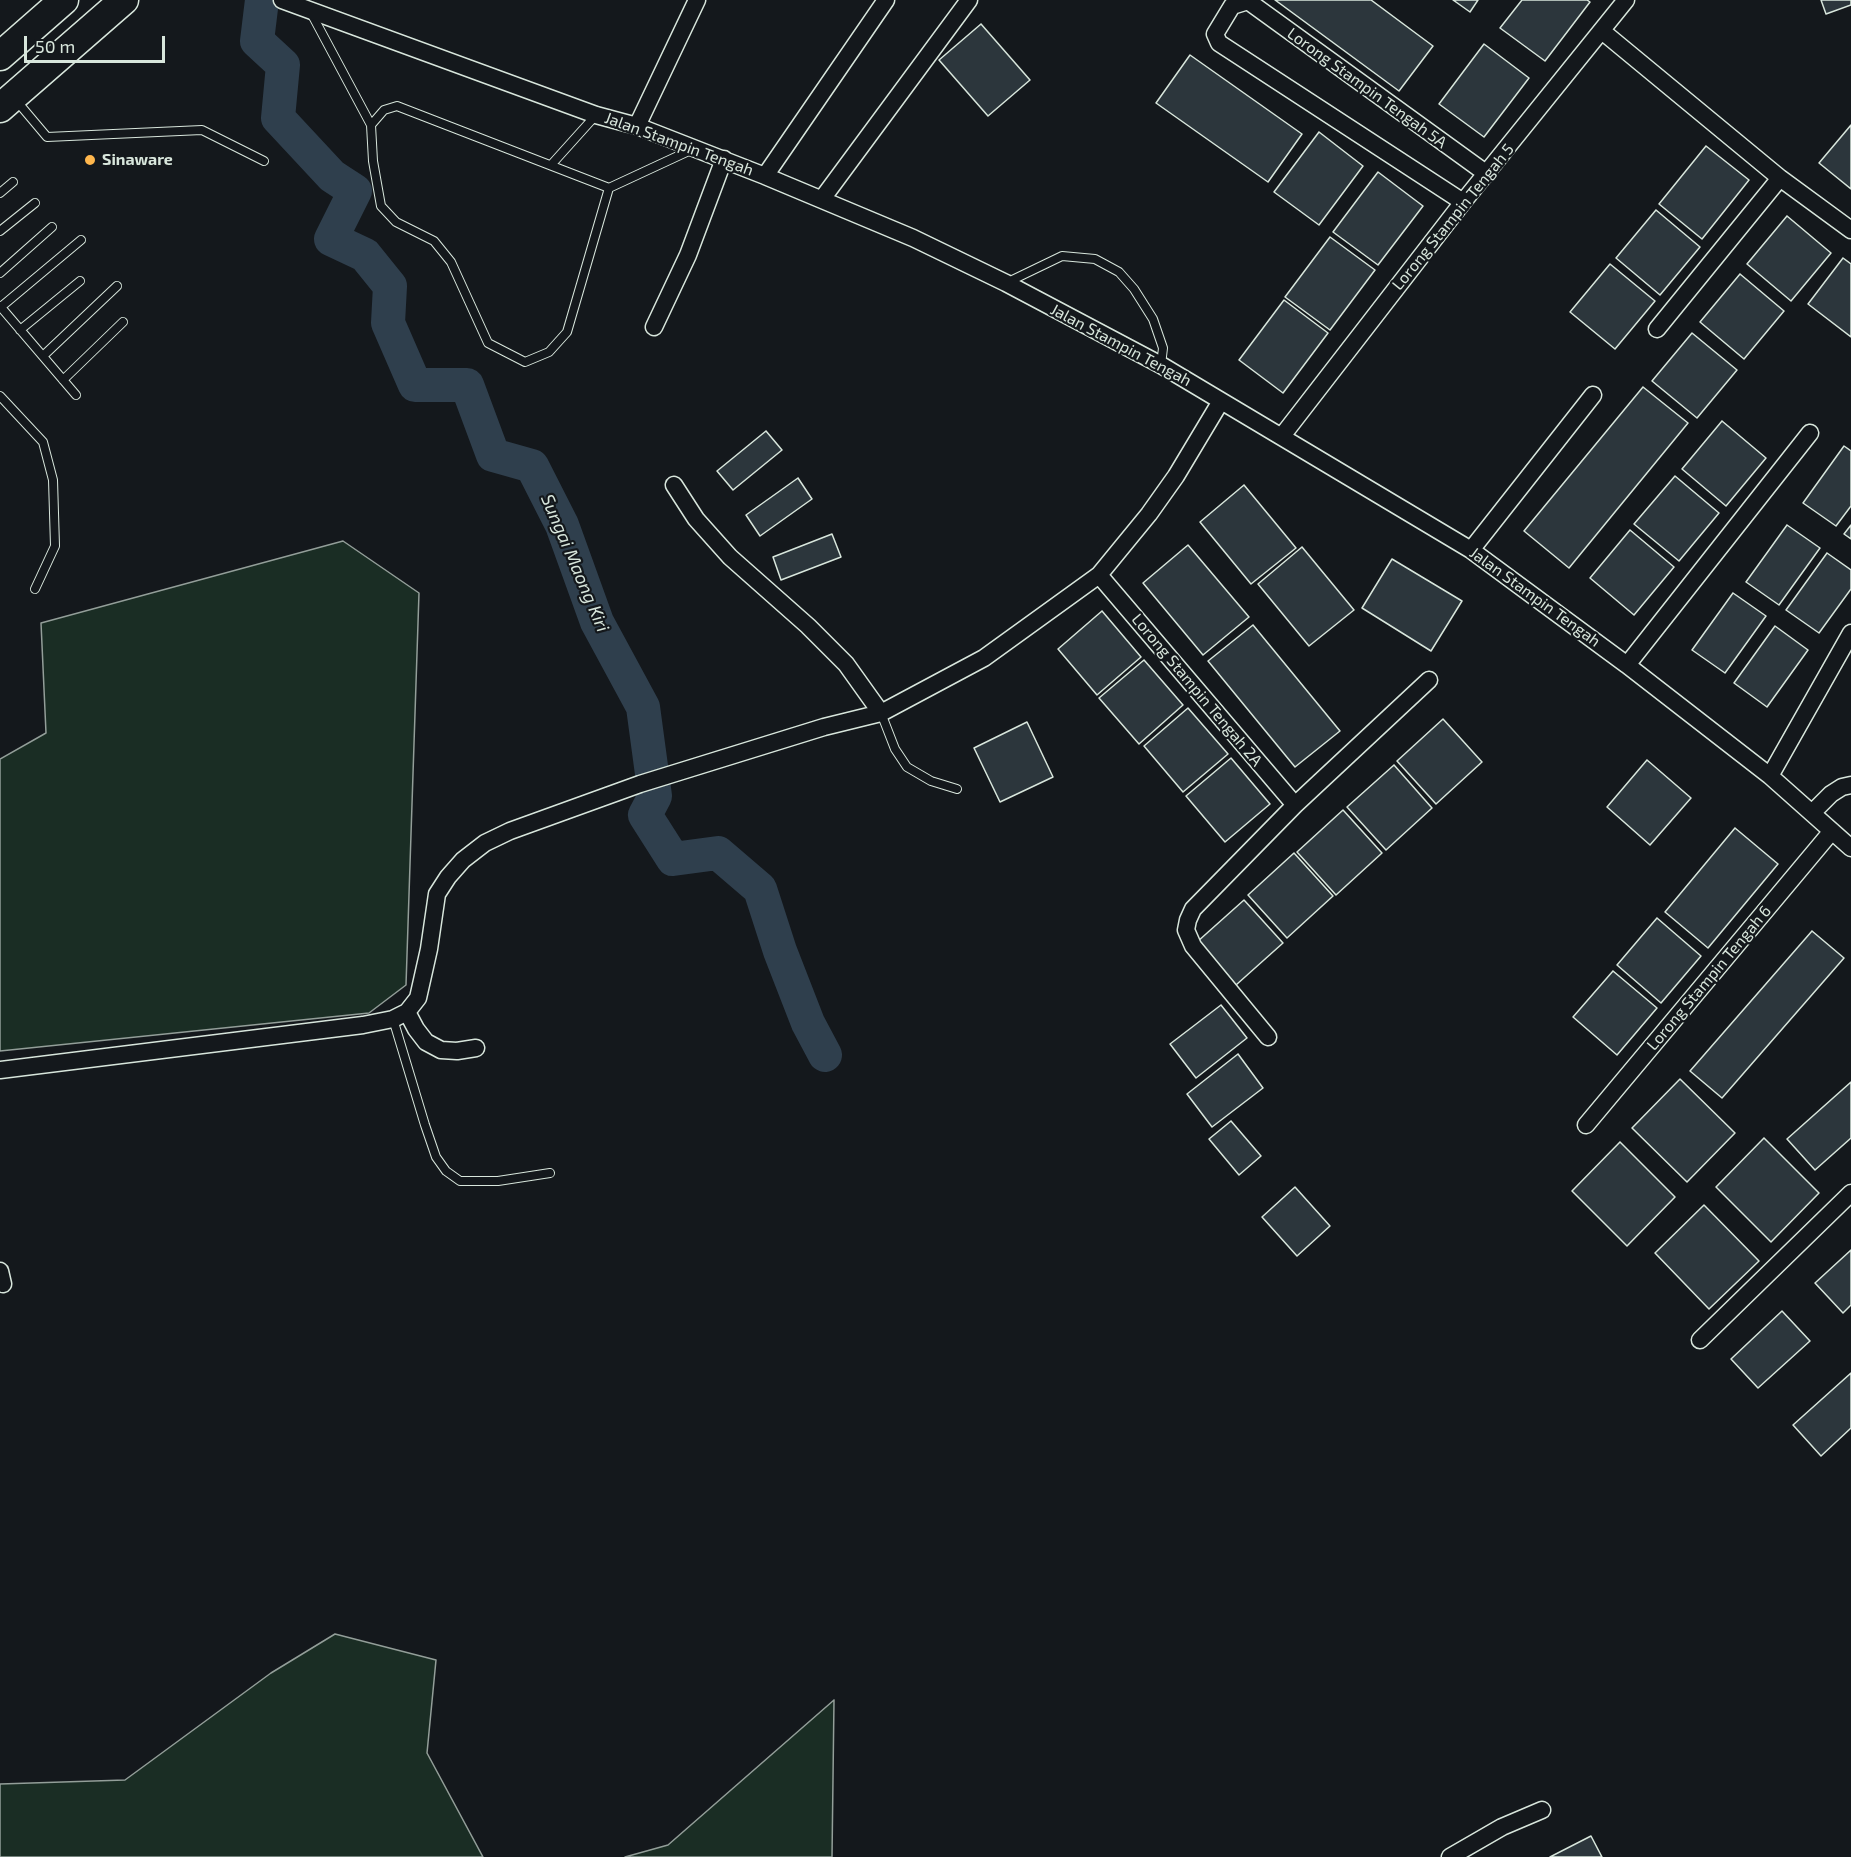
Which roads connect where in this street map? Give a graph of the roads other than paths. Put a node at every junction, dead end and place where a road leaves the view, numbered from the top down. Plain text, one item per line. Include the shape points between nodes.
1 (64, 0) edge
2 (124, 0) edge
3 (282, 0) edge
4 (697, 0) edge
5 (886, 0) edge
6 (969, 0) edge
7 (1626, 0) edge
8 (1248, 1) edge
9 (305, 8) junction
10 (1602, 31) junction
11 (7, 50) edge
12 (58, 58) junction
13 (6, 102) edge
14 (596, 115) junction
15 (370, 125) junction
16 (637, 126) junction
17 (695, 148) junction
18 (724, 159) junction
19 (264, 161) dead end
20 (551, 165) junction
21 (1487, 174) junction
22 (765, 176) junction
23 (1780, 178) junction
24 (13, 182) dead end
25 (609, 188) junction
26 (0, 193) edge
27 (822, 199) junction
28 (1463, 202) junction
29 (35, 203) dead end
30 (52, 227) dead end
31 (1851, 230) edge
32 (0, 231) edge
33 (81, 240) dead end
34 (0, 273) edge
35 (80, 281) dead end
36 (1006, 283) junction
37 (117, 286) dead end
38 (0, 307) edge
39 (123, 322) dead end
40 (654, 327) dead end
41 (1657, 329) dead end
42 (20, 330) junction
43 (43, 356) junction
44 (1161, 365) junction
45 (63, 380) junction
46 (76, 395) dead end
47 (1593, 395) dead end
48 (0, 396) edge
49 (1221, 401) junction
50 (1810, 433) dead end
51 (1282, 436) junction
52 (674, 485) dead end
53 (1471, 550) junction
54 (1099, 575) junction
55 (36, 589) dead end
56 (1851, 633) edge
57 (1627, 665) junction
58 (1429, 680) dead end
59 (881, 713) junction
60 (1770, 776) junction
61 (1851, 785) edge
62 (957, 789) dead end
63 (1295, 805) junction
64 (1812, 813) junction
65 (1832, 831) junction
66 (1851, 848) edge
67 (400, 1015) junction
68 (1268, 1037) dead end
69 (476, 1048) dead end
70 (0, 1070) edge
71 (1586, 1125) dead end
72 (550, 1173) dead end
73 (1851, 1193) edge
74 (1700, 1340) dead end
75 (1542, 1810) dead end
76 (1450, 1857) edge

1 - 11 highway
2 - 12 highway
3 - 9 street, Jalan Stampin Tengah
4 - 16 street
5 - 22 street
6 - 27 street
7 - 10 street, Lorong Stampin Tengah 5
8 - 21 street, Lorong Stampin Tengah 5A
8 - 28 street via 1232,6 1215,34 1219,43
9 - 14 street, Jalan Stampin Tengah
9 - 15 lane
10 - 21 street, Lorong Stampin Tengah 5
10 - 23 street
11 - 12 highway via 24,56
12 - 13 highway
13 - 19 lane via 46,137 202,130
14 - 16 street, Jalan Stampin Tengah
14 - 20 lane
15 - 20 lane via 384,110 397,106
15 - 25 lane via 381,207 396,222 434,242 451,262 488,343 525,362 549,352 567,332
16 - 17 street, Jalan Stampin Tengah
17 - 18 street, Jalan Stampin Tengah
17 - 25 lane
18 - 22 street, Jalan Stampin Tengah
18 - 40 street via 688,255
20 - 25 lane
21 - 28 street, Lorong Stampin Tengah 5
22 - 27 street, Jalan Stampin Tengah
23 - 31 street
23 - 41 street
24 - 26 lane
27 - 36 street, Jalan Stampin Tengah
28 - 51 street, Lorong Stampin Tengah 5
29 - 32 lane
30 - 34 lane
33 - 38 lane
35 - 42 lane
36 - 44 street, Jalan Stampin Tengah
36 - 44 lane via 1062,256 1095,259 1119,272 1154,320 1163,348
37 - 43 lane
38 - 42 lane
39 - 45 lane
42 - 43 lane
43 - 45 lane
44 - 49 street, Jalan Stampin Tengah
45 - 46 lane
47 - 53 street
48 - 55 lane via 43,442 53,480 55,546
49 - 51 street, Jalan Stampin Tengah
49 - 54 street via 1176,476
50 - 57 street
51 - 53 street, Jalan Stampin Tengah
52 - 59 street via 687,507 730,557 846,663
53 - 57 street, Jalan Stampin Tengah
54 - 59 street via 984,658
54 - 63 street, Lorong Stampin Tengah 2A
56 - 60 street
57 - 60 street, Jalan Stampin Tengah
58 - 63 street
59 - 62 lane via 895,749 907,767 931,781
59 - 67 street via 640,784 485,843 463,860 437,894 418,998
60 - 64 street, Jalan Stampin Tengah
61 - 64 street via 1831,794
63 - 68 street via 1193,909 1186,930 1193,946
64 - 65 street, Jalan Stampin Tengah
65 - 66 street, Jalan Stampin Tengah
65 - 71 street, Lorong Stampin Tengah 6
67 - 69 street via 426,1042 441,1050
67 - 70 street via 363,1025
67 - 72 lane via 428,1135 446,1171 460,1181 498,1181
73 - 74 street
75 - 76 street via 1502,1827

